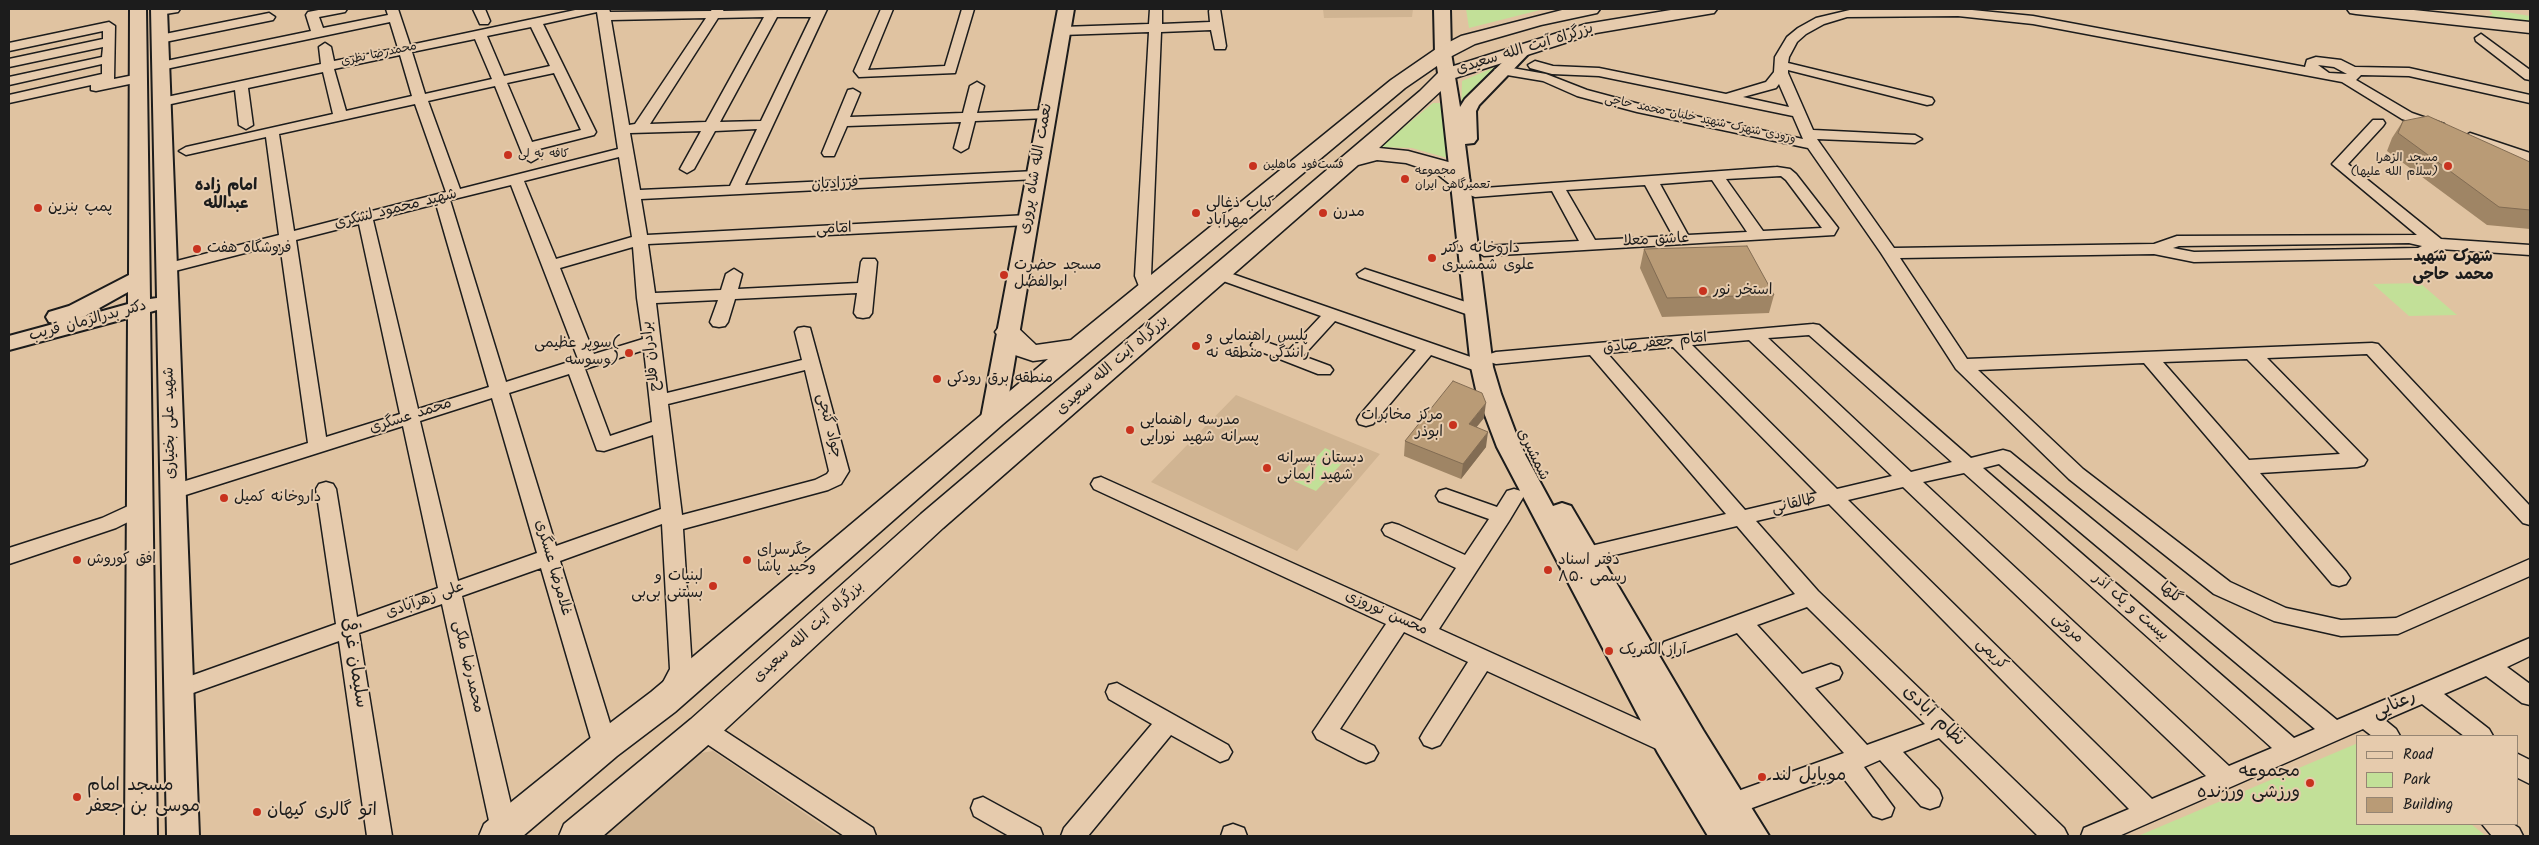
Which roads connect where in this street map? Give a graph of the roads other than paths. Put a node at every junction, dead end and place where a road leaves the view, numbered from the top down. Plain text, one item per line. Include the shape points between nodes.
1 (138, 9) edge
2 (252, 9) edge
3 (341, 9) edge
4 (479, 9) edge
5 (529, 9) edge
6 (888, 9) edge
7 (968, 9) edge
8 (1066, 9) edge
9 (1156, 9) edge
10 (1442, 9) edge
11 (1591, 9) edge
12 (1601, 9) edge
13 (1708, 9) edge
14 (2356, 9) edge
15 (2479, 9) edge
16 (1215, 10) dead end
17 (601, 11) edge
18 (774, 11) edge
19 (821, 11) edge
20 (665, 12) edge
21 (716, 12) edge
22 (394, 13) edge
23 (2425, 15) junction
24 (269, 17) dead end
25 (162, 19) edge
26 (484, 21) dead end
27 (535, 22) junction
28 (1216, 26) junction
29 (1154, 28) junction
30 (2530, 28) edge
31 (1062, 31) junction
32 (2530, 32) edge
33 (318, 33) junction
34 (481, 37) dead end
35 (55, 38) junction
36 (2481, 38) dead end
37 (109, 42) junction
38 (1220, 46) dead end
39 (9, 47) edge
40 (325, 47) dead end
41 (405, 50) junction
42 (1443, 53) junction
43 (54, 54) junction
44 (109, 59) junction
45 (1514, 59) junction
46 (9, 63) edge
47 (161, 66) junction
48 (558, 68) junction
49 (328, 69) junction
50 (1782, 69) junction
51 (53, 71) junction
52 (1448, 74) junction
53 (2350, 75) junction
54 (2530, 76) edge
55 (139, 78) junction
56 (9, 81) edge
57 (499, 81) junction
58 (241, 85) junction
59 (977, 86) dead end
60 (51, 93) junction
61 (853, 93) dead end
62 (1726, 98) junction
63 (9, 99) edge
64 (420, 99) junction
65 (2530, 99) edge
66 (1927, 101) dead end
67 (162, 102) junction
68 (9, 106) edge
69 (1799, 113) junction
70 (1047, 114) junction
71 (341, 116) junction
72 (969, 117) junction
73 (841, 122) junction
74 (2378, 123) dead end
75 (246, 125) dead end
76 (766, 125) junction
77 (710, 126) junction
78 (640, 128) junction
79 (622, 129) junction
80 (272, 132) junction
81 (1811, 139) junction
82 (1915, 139) dead end
83 (527, 148) junction
84 (961, 148) dead end
85 (186, 151) dead end
86 (626, 151) junction
87 (828, 153) dead end
88 (2530, 158) edge
89 (1350, 161) junction
90 (687, 169) dead end
91 (537, 174) junction
92 (1036, 175) junction
93 (1716, 175) junction
94 (516, 179) junction
95 (1650, 180) junction
96 (1467, 186) junction
97 (1557, 187) junction
98 (735, 190) junction
99 (633, 195) junction
100 (448, 196) junction
101 (365, 218) junction
102 (1028, 220) junction
103 (1758, 236) junction
104 (288, 237) junction
105 (640, 240) junction
106 (1682, 240) junction
107 (1589, 244) junction
108 (2438, 244) junction
109 (2154, 249) joint
110 (2530, 250) edge
111 (1476, 252) junction
112 (1889, 253) junction
113 (869, 262) dead end
114 (550, 266) junction
115 (167, 268) junction
116 (734, 274) dead end
117 (1218, 274) junction
118 (1365, 274) dead end
119 (139, 278) junction
120 (866, 288) junction
121 (1148, 290) junction
122 (728, 294) junction
123 (645, 298) junction
124 (168, 301) junction
125 (1482, 312) junction
126 (863, 313) dead end
127 (1331, 315) junction
128 (75, 319) junction
129 (139, 320) junction
130 (719, 322) dead end
131 (1814, 329) joint
132 (9, 330) edge
133 (804, 332) dead end
134 (1008, 332) junction
135 (1753, 334) junction
136 (651, 342) junction
137 (1678, 342) junction
138 (9, 343) edge
139 (1260, 345) dead end
140 (1079, 347) junction
141 (1427, 348) junction
142 (1596, 350) junction
143 (2252, 353) junction
144 (1292, 357) junction
145 (2149, 357) junction
146 (582, 363) junction
147 (812, 363) junction
148 (1489, 363) junction
149 (1962, 364) junction
150 (1324, 370) dead end
151 (500, 389) junction
152 (658, 401) junction
153 (411, 417) junction
154 (993, 418) junction
155 (1366, 420) dead end
156 (660, 426) junction
157 (318, 446) junction
158 (2003, 457) joint
159 (1968, 465) junction
160 (2245, 466) junction
161 (1907, 479) junction
162 (1102, 484) dead end
163 (326, 489) dead end
164 (172, 492) junction
165 (1446, 496) dead end
166 (1514, 496) dead end
167 (1832, 496) junction
168 (139, 508) junction
169 (1502, 516) junction
170 (1741, 518) junction
171 (2530, 518) edge
172 (672, 519) junction
173 (1392, 530) dead end
174 (9, 556) edge
175 (1576, 556) junction
176 (549, 557) junction
177 (1469, 565) junction
178 (2530, 567) edge
179 (2339, 578) dead end
180 (451, 592) junction
181 (1810, 597) junction
182 (1400, 620) junction
183 (1742, 622) junction
184 (348, 629) junction
185 (1426, 632) junction
186 (2530, 646) edge
187 (1672, 648) dead end
188 (1483, 658) junction
189 (2488, 665) junction
190 (1831, 672) dead end
191 (1798, 685) junction
192 (179, 689) junction
193 (1117, 692) dead end
194 (2425, 693) junction
195 (2530, 696) edge
196 (663, 702) junction
197 (2366, 718) junction
198 (1168, 722) junction
199 (1943, 727) junction
200 (703, 728) junction
201 (2335, 732) junction
202 (2387, 735) edge
203 (2480, 735) edge
204 (1432, 738) dead end
205 (1681, 742) junction
206 (605, 746) junction
207 (2292, 751) junction
208 (1220, 752) dead end
209 (1366, 753) dead end
210 (1864, 756) junction
211 (2519, 765) edge
212 (2530, 774) edge
213 (2226, 780) junction
214 (1930, 798) dead end
215 (983, 808) dead end
216 (1882, 808) dead end
217 (2150, 813) junction
218 (1722, 817) edge
219 (2496, 825) edge
220 (500, 833) edge
221 (141, 836) edge
222 (183, 836) edge
223 (380, 836) edge
224 (577, 836) edge
225 (864, 836) edge
226 (1031, 836) edge
227 (1072, 836) edge
228 (1753, 836) edge
229 (2056, 836) edge
230 (2093, 836) edge
231 (2510, 836) edge

1 - 55 main road
2 - 25 street
3 - 33 street via 312,15
4 - 26 street
5 - 27 street
6 - 7 street via 861,73 950,70
8 - 31 main road, نعمت الله شاه پروری
9 - 29 street
10 - 42 main road, شمشیری
11 - 42 highway, بزرگراه آیت الله سعیدی via 1509,27 1468,40
12 - 42 highway, بزرگراه آیت الله سعیدی
13 - 45 highway, بزرگراه آیت الله سعیدی via 1610,25
14 - 23 highway
15 - 23 highway via 2480,13 2473,14
16 - 28 street
17 - 20 street, محمدرضا نظری
17 - 27 street, محمدرضا نظری
17 - 79 street, برادران فلاح
18 - 19 street, محمدرضا نظری
18 - 21 street, محمدرضا نظری
18 - 77 street
19 - 76 street
20 - 21 street, محمدرضا نظری
21 - 78 street
22 - 33 street
22 - 41 street, غلامرضا عسگری
23 - 30 highway
23 - 32 main road
24 - 25 street
25 - 47 main road, شهید علی بختیاری
27 - 41 street, محمدرضا نظری
27 - 48 street
28 - 29 street
28 - 38 street
29 - 31 street
29 - 121 street via 1143,276
31 - 70 main road, نعمت الله شاه پروری
33 - 47 street
34 - 57 street
35 - 37 street via 109,26
35 - 39 street
35 - 43 street
36 - 54 street
37 - 43 street
37 - 44 street
40 - 49 street
41 - 49 street, محمدرضا نظری
41 - 64 street, غلامرضا عسگری
42 - 52 main road, شمشیری
42 - 121 highway, بزرگراه آیت الله سعیدی via 1363,111
43 - 46 street
43 - 51 street
44 - 51 street
44 - 60 street via 109,77
45 - 52 highway, بزرگراه آیت الله سعیدی
45 - 62 street via 1552,70 1599,72
45 - 81 street, ورودی شهرک شهید خلبان محمد حاجی via 1546,78 1582,93 1642,110
45 - 96 main road, شمشیری via 1481,90 1467,112
47 - 67 main road, شهید علی بختیاری
48 - 57 street
48 - 83 street via 589,132
49 - 58 street, محمدرضا نظری
49 - 71 street
50 - 53 street via 1782,57 1802,31 1846,13 1874,11 1958,12 2033,20 2318,73 2311,67 2312,63 2336,63
50 - 62 street via 1771,84
50 - 66 street
50 - 69 street
51 - 56 street
51 - 60 street
52 - 89 highway, بزرگراه آیت الله سعیدی
52 - 96 main road, شمشیری
53 - 65 street via 2373,70 2409,72
53 - 88 street via 2359,89 2407,116
55 - 60 street
55 - 119 main road, شهید علی بختیاری
57 - 64 street
57 - 83 street
58 - 67 street, محمدرضا نظری
58 - 75 street
59 - 72 street
60 - 63 street
60 - 68 street
61 - 73 street
62 - 69 street
64 - 71 street
64 - 100 street, غلامرضا عسگری
67 - 115 main road, شهید علی بختیاری
69 - 81 street
70 - 72 street
70 - 92 main road, نعمت الله شاه پروری
71 - 80 street
72 - 73 street
72 - 84 street
73 - 87 street
74 - 108 street via 2339,164
76 - 77 street
76 - 98 street
77 - 78 street
77 - 90 street
78 - 79 street
79 - 86 street, برادران فلاح
80 - 85 street
80 - 104 street
81 - 82 street, ورودی شهرک شهید خلبان محمد حاجی
81 - 112 street
83 - 91 street
86 - 91 street, شهید محمود لشکری
86 - 99 street, برادران فلاح
89 - 96 highway via 1377,154 1408,157 1444,168
89 - 117 highway, بزرگراه آیت الله سعیدی
91 - 94 street, شهید محمود لشکری
92 - 98 street, فرزادیان
92 - 102 main road, نعمت الله شاه پروری
93 - 95 street
93 - 103 street
93 - 103 street, عاشق معلا via 1785,172 1830,228 1828,232
94 - 100 street, شهید محمود لشکری
94 - 114 street
95 - 97 street
95 - 106 street
96 - 97 street
96 - 111 main road, شمشیری
97 - 107 street
98 - 99 street, فرزادیان
99 - 105 street, برادران فلاح
100 - 101 street, شهید محمود لشکری
100 - 151 street, غلامرضا عسگری
101 - 104 street, شهید محمود لشکری
101 - 153 street, محمدرضا ملکی
102 - 105 street, امامی
102 - 134 main road, نعمت الله شاه پروری
103 - 106 street, عاشق معلا
104 - 115 street, شهید محمود لشکری
104 - 157 street
105 - 114 street, امامی
105 - 123 street, برادران فلاح
106 - 107 street, عاشق معلا
107 - 111 street, عاشق معلا
108 - 109 street via 2421,253 2204,257
108 - 110 street
109 - 112 street
111 - 125 main road, شمشیری
112 - 149 street
113 - 120 street
114 - 146 street
115 - 124 main road, شهید علی بختیاری
116 - 122 street
117 - 127 street
117 - 200 highway, بزرگراه آیت الله سعیدی via 932,521
118 - 125 street
119 - 128 main road
119 - 129 main road, شهید علی بختیاری
120 - 122 street
120 - 126 street
121 - 140 highway, بزرگراه آیت الله سعیدی
122 - 123 street
122 - 130 street
123 - 136 street, برادران فلاح
124 - 129 main road, دکتر بدرالزمان قریب
124 - 164 main road, شهید علی بختیاری
125 - 148 main road, شمشیری
127 - 141 street
127 - 144 street
128 - 129 main road via 108,324
128 - 132 main road, دکتر بدرالزمان قریب
128 - 138 main road, دکتر بدرالزمان قریب
129 - 168 main road, شهید علی بختیاری
131 - 135 street, امام جعفر صادق
131 - 159 street, بیست و یک آذر
133 - 147 street
134 - 140 highway via 1033,353
134 - 154 main road, نعمت الله شاه پروری
135 - 137 street, امام جعفر صادق
135 - 161 street
136 - 146 street, محمد عسگری
136 - 152 street, برادران فلاح
137 - 142 street, امام جعفر صادق
137 - 167 street, کریمی
139 - 144 street
140 - 154 highway, بزرگراه آیت الله سعیدی
141 - 148 street
141 - 155 street
142 - 148 street, امام جعفر صادق
142 - 170 street, نظام آبادی
143 - 145 street
143 - 160 street via 2357,460
143 - 171 street via 2372,348
144 - 150 street
145 - 149 street
145 - 160 street
146 - 151 street, محمد عسگری
146 - 156 street via 604,445
147 - 152 street
147 - 172 street, جواد گنجی via 838,475 821,485
148 - 175 main road, شمشیری via 1489,394 1509,447
149 - 178 street via 2083,480 2222,588 2282,615 2341,628 2398,626
151 - 153 street, محمد عسگری
151 - 176 street, غلامرضا عسگری
152 - 156 street, برادران فلاح
153 - 157 street, محمد عسگری
153 - 180 street, محمدرضا ملکی
154 - 196 highway, بزرگراه آیت الله سعیدی
156 - 172 street, برادران فلاح
157 - 164 street, محمد عسگری
158 - 159 street, طالقانی
158 - 201 street, گلها
159 - 161 street, طالقانی
159 - 207 street, بیست و یک آذر
160 - 179 street
161 - 167 street, طالقانی
161 - 213 street, مروتی
162 - 182 street, محسن نوروزی
163 - 184 street, سلیمان غرقی
164 - 168 main road
164 - 192 main road, شهید علی بختیاری
165 - 169 street
166 - 169 street
167 - 170 street, طالقانی
167 - 217 street, کریمی
168 - 174 street via 109,523
168 - 221 main road, شهید علی بختیاری
169 - 177 street
170 - 175 street, طالقانی
170 - 181 street, نظام آبادی
172 - 176 street, علی زهرآبادی
172 - 196 street, برادران فلاح via 681,668
173 - 177 street
175 - 205 main road, شمشیری
176 - 180 street, علی زهرآبادی
176 - 206 street, غلامرضا عسگری
177 - 185 street
180 - 184 street, علی زهرآبادی
180 - 220 street, محمدرضا ملکی
181 - 183 street
181 - 199 street, نظام آبادی
182 - 185 street, محسن نوروزی
182 - 209 street via 1325,732
183 - 187 street
183 - 191 street
184 - 192 street, علی زهرآبادی
184 - 223 street, سلیمان غرقی
185 - 188 street, محسن نوروزی
186 - 189 street, رعنایی
188 - 204 street
188 - 205 street, محسن نوروزی
189 - 194 street, رعنایی
189 - 195 street
190 - 191 street
191 - 210 street
192 - 222 main road, شهید علی بختیاری
193 - 198 street
194 - 197 street, رعنایی
194 - 203 street
196 - 206 highway, بزرگراه آیت الله سعیدی
197 - 201 street, رعنایی
197 - 202 street
198 - 208 street
198 - 227 street
199 - 210 street
199 - 229 street, نظام آبادی
200 - 224 highway, بزرگراه آیت الله سعیدی
200 - 225 street
201 - 207 street, رعنایی
205 - 218 main road, شمشیری
206 - 220 highway, بزرگراه آیت الله سعیدی
207 - 213 street, رعنایی
210 - 214 street
210 - 216 street
210 - 218 street
211 - 212 street
213 - 217 street, رعنایی
215 - 226 street
217 - 230 street, رعنایی
218 - 228 main road, شمشیری
219 - 231 street

